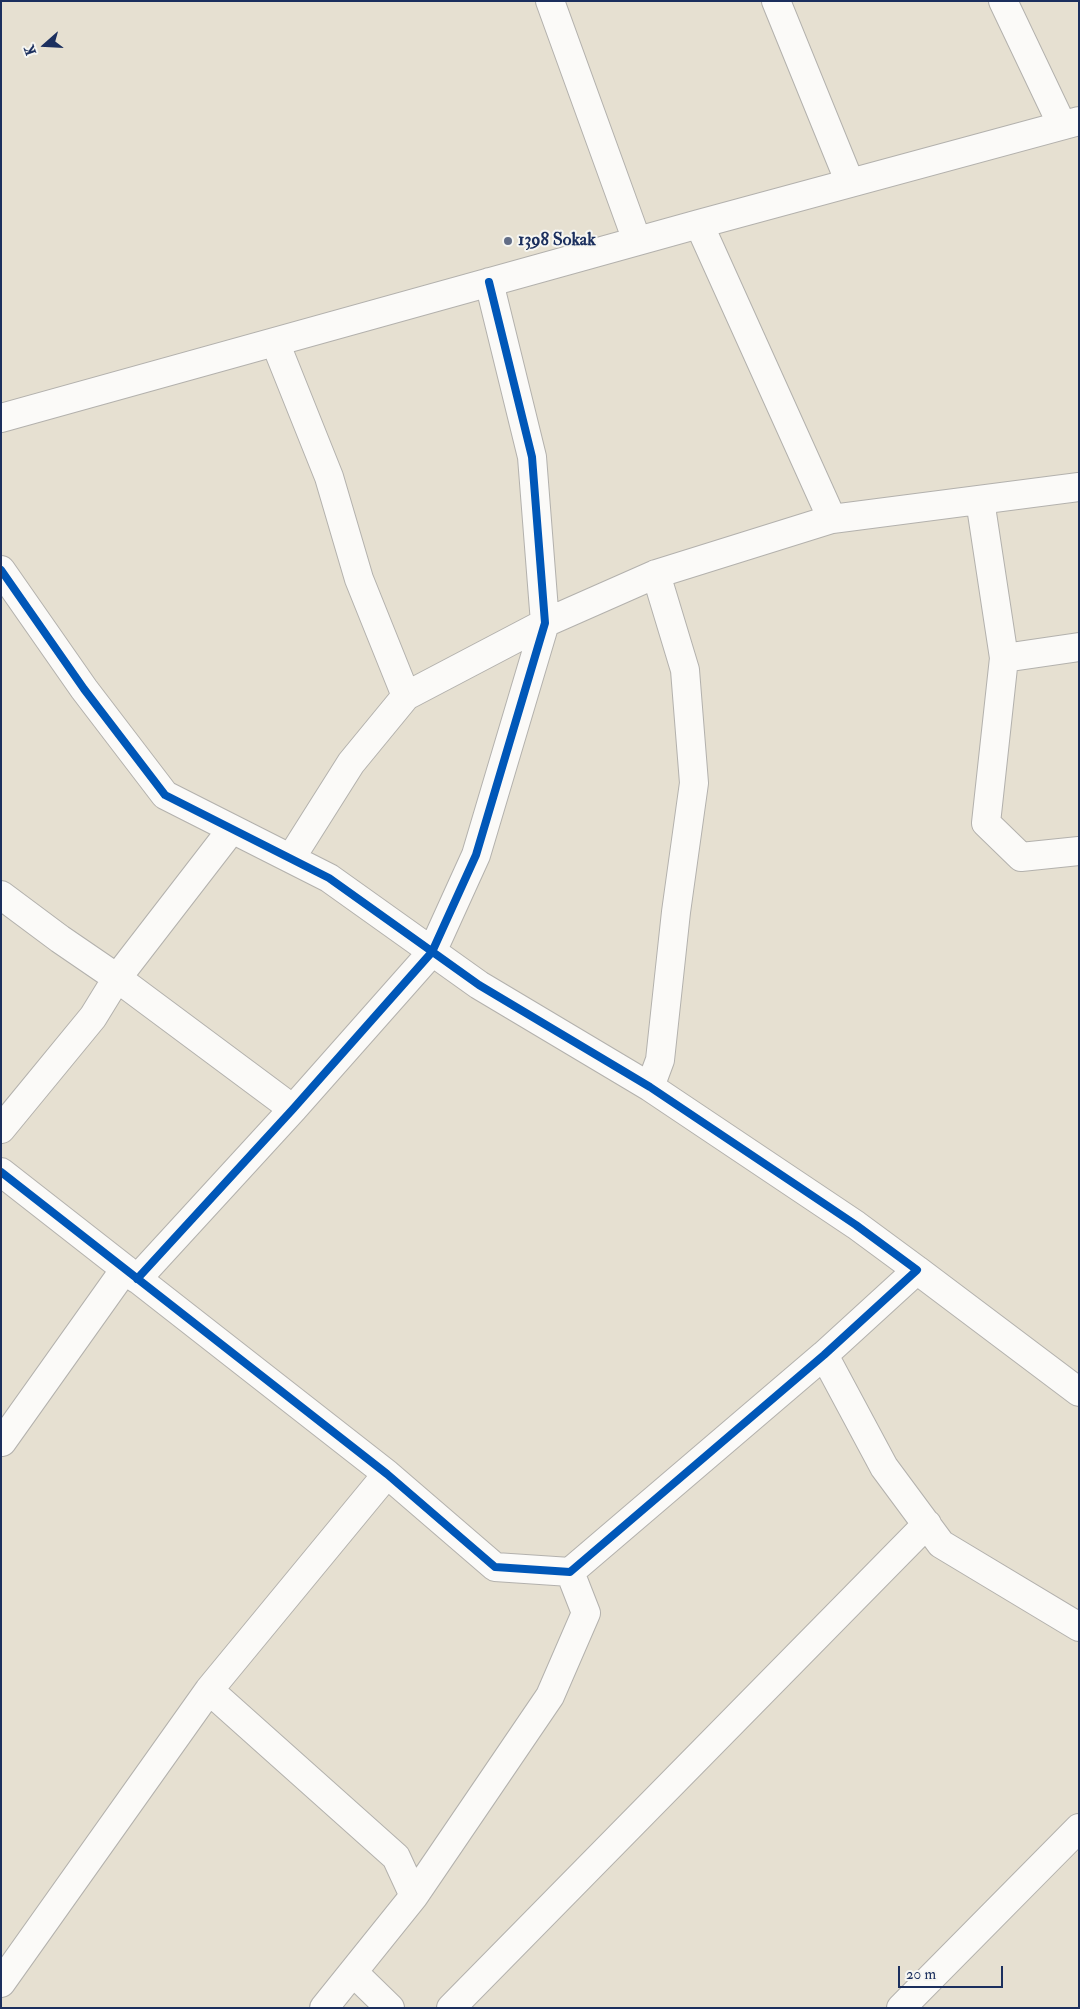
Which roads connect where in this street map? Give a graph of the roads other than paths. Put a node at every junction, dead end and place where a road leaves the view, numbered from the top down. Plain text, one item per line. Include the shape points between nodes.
1 (550, 1) edge
2 (776, 1) edge
3 (1003, 1) edge
4 (1070, 123) edge
5 (850, 183) junction
6 (699, 224) junction
7 (637, 241) junction
8 (489, 282) junction
9 (275, 342) junction
10 (1, 418) edge
11 (1079, 487) edge
12 (980, 500) junction
13 (832, 519) junction
14 (1, 570) edge
15 (656, 574) junction
16 (545, 623) junction
17 (1079, 647) edge
18 (1004, 658) junction
19 (406, 696) junction
20 (232, 829) junction
21 (1079, 851) edge
22 (291, 858) junction
23 (1, 895) edge
24 (432, 952) junction
25 (117, 978) junction
26 (650, 1087) junction
27 (293, 1109) junction
28 (1, 1129) edge
29 (1, 1172) edge
30 (916, 1270) junction
31 (131, 1274) junction
32 (824, 1355) junction
33 (1079, 1392) edge
34 (1, 1442) edge
35 (387, 1474) junction
36 (927, 1524) junction
37 (570, 1572) junction
38 (1079, 1627) edge
39 (208, 1690) junction
40 (1079, 1828) edge
41 (414, 1896) junction
42 (353, 1972) junction
43 (1, 1983) edge
44 (324, 2008) edge
45 (390, 2008) edge
46 (451, 2008) edge
47 (902, 2008) edge

1 - 7 street
2 - 5 street
3 - 4 street
4 - 5 street
5 - 6 street
6 - 7 street
6 - 13 street
7 - 8 street
8 - 9 street
8 - 16 street via 532,457
9 - 10 street
9 - 19 street via 329,476 359,579
11 - 12 street
12 - 13 street
12 - 18 street
13 - 15 street
14 - 20 street via 84,689 165,795
15 - 16 street
15 - 26 street via 685,670 694,783 660,1060
16 - 19 street
16 - 24 street via 476,855
17 - 18 street
18 - 21 street via 986,823 1021,857
19 - 22 street via 352,763
20 - 22 street
20 - 25 street
22 - 24 street via 329,878
23 - 25 street
24 - 26 street via 479,985
24 - 27 street
25 - 27 street
25 - 28 street via 93,1017
26 - 30 street via 856,1225
27 - 31 street
29 - 31 street
30 - 32 street
30 - 33 street
31 - 34 street
31 - 35 street
32 - 36 street via 884,1467
32 - 37 street
35 - 37 street via 495,1568
35 - 39 street
36 - 38 street via 941,1544
36 - 46 street
37 - 41 street via 586,1613 550,1696
39 - 41 street via 396,1857
39 - 43 street
40 - 47 street
41 - 42 street
42 - 44 street
42 - 45 street

